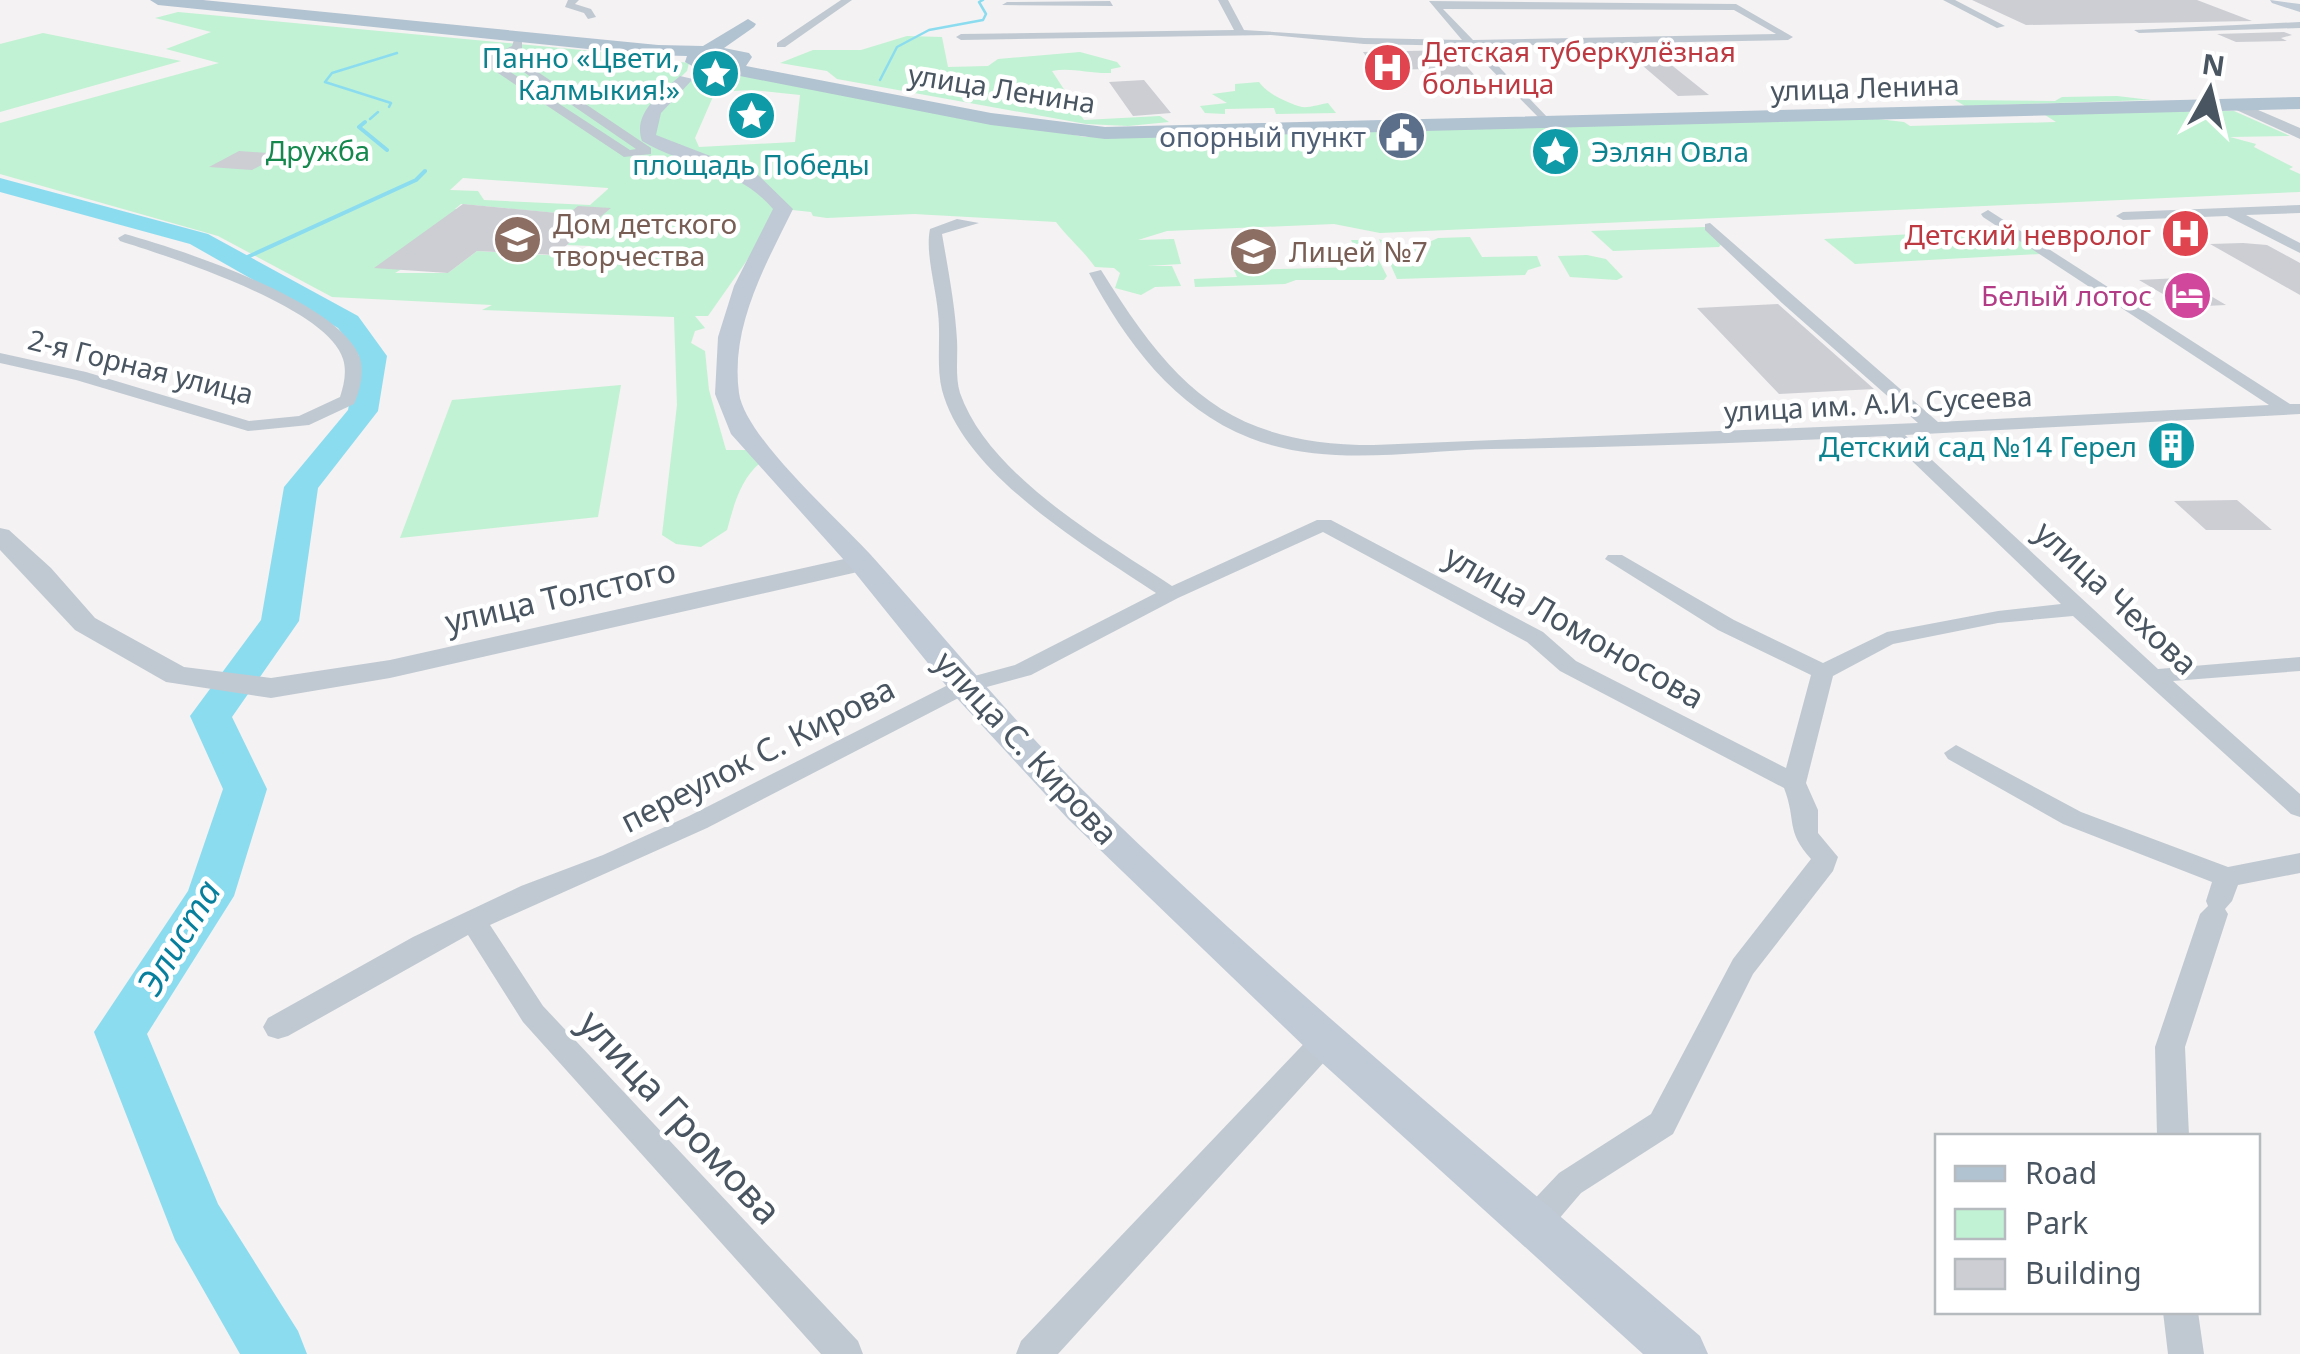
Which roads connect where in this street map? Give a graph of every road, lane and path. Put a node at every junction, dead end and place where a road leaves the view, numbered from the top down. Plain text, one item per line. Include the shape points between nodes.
1 (158, 0) edge
2 (574, 0) edge
3 (848, 0) edge
4 (1223, 0) edge
5 (1948, 0) edge
6 (2278, 0) edge
7 (136, 1) edge
8 (1433, 3) edge
9 (1008, 5) dead end
10 (2300, 8) edge
11 (1114, 15) edge
12 (591, 17) dead end
13 (2000, 26) dead end
14 (2300, 26) edge
15 (2139, 30) dead end
16 (1240, 32) junction
17 (961, 37) dead end
18 (518, 42) junction
19 (1472, 43) junction
20 (781, 45) dead end
21 (498, 56) junction
22 (743, 58) junction
23 (695, 65) junction
24 (723, 67) junction
25 (836, 88) junction
26 (2300, 103) edge
27 (2236, 105) junction
28 (1546, 122) junction
29 (2300, 134) edge
30 (2210, 200) dead end
31 (2300, 209) edge
32 (2230, 212) junction
33 (1988, 214) dead end
34 (2123, 216) dead end
35 (972, 224) dead end
36 (1710, 226) dead end
37 (125, 238) dead end
38 (2300, 248) edge
39 (1096, 273) dead end
40 (0, 358) edge
41 (2295, 412) edge
42 (1934, 428) junction
43 (1891, 431) junction
44 (1324, 524) joint
45 (0, 536) edge
46 (1616, 559) dead end
47 (862, 563) junction
48 (1171, 594) junction
49 (2078, 610) junction
50 (2300, 664) edge
51 (1822, 672) junction
52 (2153, 676) junction
53 (964, 686) junction
54 (1956, 753) dead end
55 (1794, 783) junction
56 (2300, 808) edge
57 (2300, 862) edge
58 (2220, 897) junction
59 (474, 921) junction
60 (278, 1028) dead end
61 (1326, 1040) junction
62 (2173, 1134) edge
63 (1534, 1223) junction
64 (2181, 1314) edge
65 (846, 1354) edge
66 (1034, 1354) edge
67 (1682, 1354) edge
68 (2186, 1354) edge

1 - 23 main road via 646,50
2 - 12 street via 568,5
3 - 20 street
4 - 16 street
5 - 13 street
6 - 10 main road
7 - 18 main road
8 - 19 street
8 - 19 street via 1736,8 1788,37
9 - 11 street
11 - 16 street
11 - 17 street
14 - 15 street
16 - 19 street
18 - 21 street
18 - 23 main road
19 - 28 street
21 - 21 street via 490,63 628,154 647,151
22 - 23 main road, улица Ленина
22 - 23 main road via 750,18
22 - 24 main road
22 - 25 main road, улица Ленина
23 - 24 main road, улица Ленина
23 - 47 main road, улица С. Кирова via 652,113 648,136 744,172 783,209 734,312 725,378 731,411
24 - 25 main road, улица Ленина
25 - 28 main road, улица Ленина via 990,119 1105,133
26 - 27 main road, улица Ленина
27 - 28 main road, улица Ленина
27 - 29 street
30 - 32 street
31 - 32 street
32 - 34 street
32 - 38 street
33 - 41 street
35 - 48 street via 936,232 950,388 963,420 978,443 1058,516
36 - 42 street
37 - 40 street, 2-я Горная улица via 197,261 312,316 352,356 348,400 302,422 248,426
39 - 43 street, улица им. А.И. Сусеева via 1128,330 1166,374 1229,421 1303,446 1358,451
41 - 42 street, улица им. А.И. Сусеева
42 - 43 street, улица им. А.И. Сусеева
43 - 49 street, улица Чехова
44 - 48 street, переулок С. Кирова
44 - 55 street, улица Ломоносова via 1535,637 1568,666
45 - 47 street, улица Толстого via 85,624 177,675 271,688 390,669
46 - 51 street via 1726,626
47 - 53 main road, улица С. Кирова
48 - 53 street, переулок С. Кирова via 1024,670
49 - 51 street via 1998,617 1887,639
49 - 52 street, улица Чехова
50 - 52 street
51 - 55 street
52 - 56 street, улица Чехова
53 - 59 street, переулок С. Кирова via 698,822
53 - 61 main road, улица С. Кирова via 1081,810
54 - 58 street
55 - 63 street via 1805,810 1805,835 1825,857 1820,871 1743,966 1662,1124 1570,1183
57 - 58 street
58 - 62 street via 2170,1047
59 - 60 street, переулок С. Кирова
59 - 65 street, улица Громова via 533,1014
61 - 63 main road, улица С. Кирова
61 - 66 street
63 - 67 main road, улица С. Кирова
64 - 68 street

